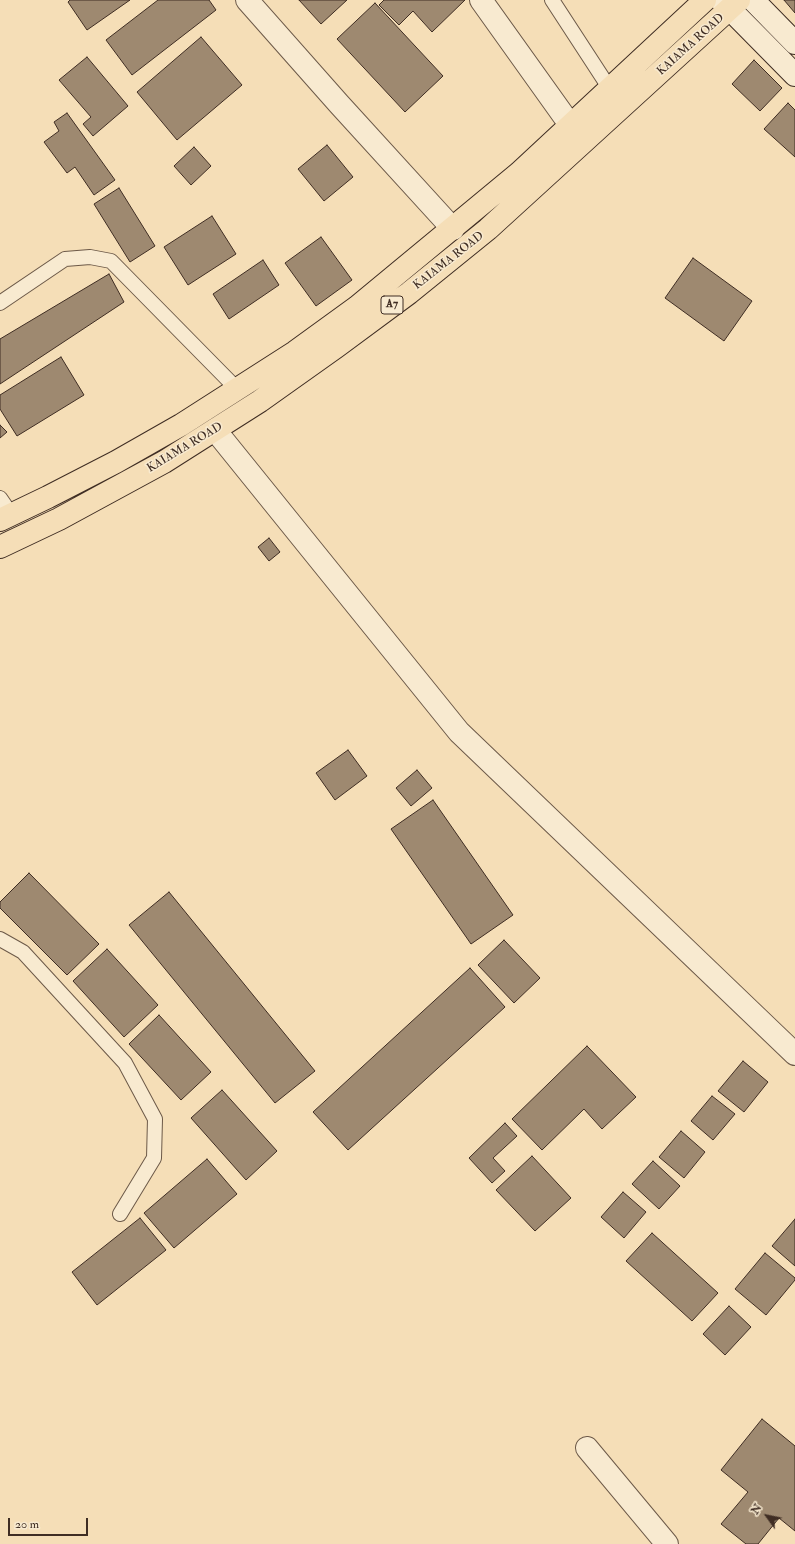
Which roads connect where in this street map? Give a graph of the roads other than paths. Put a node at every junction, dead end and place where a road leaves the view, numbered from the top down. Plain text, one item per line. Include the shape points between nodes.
1 (247, 0) edge
2 (481, 0) edge
3 (552, 0) edge
4 (753, 0) edge
5 (716, 2) edge
6 (795, 44) edge
7 (795, 75) edge
8 (610, 89) junction
9 (571, 126) junction
10 (453, 229) junction
11 (0, 303) edge
12 (238, 390) junction
13 (215, 430) junction
14 (4, 511) edge
15 (0, 547) edge
16 (0, 939) edge
17 (795, 1054) edge
18 (120, 1214) dead end
19 (588, 1448) dead end
20 (667, 1544) edge

1 - 10 street
2 - 9 street
3 - 8 lane
4 - 6 street
5 - 7 street
5 - 8 highway, KAIAMA ROAD / A7
5 - 13 highway, KAIAMA ROAD / A7 via 488,229 409,293 336,347
8 - 9 highway, KAIAMA ROAD / A7
9 - 10 highway, KAIAMA ROAD / A7
10 - 12 highway, KAIAMA ROAD / A7 via 357,307
11 - 12 lane via 66,259 90,257 111,261
12 - 14 highway, KAIAMA ROAD / A7 via 116,462 48,497
13 - 15 highway, KAIAMA ROAD / A7 via 164,462 59,519
13 - 17 street via 459,732
16 - 18 lane via 23,952 125,1063 155,1119 154,1158
19 - 20 street

